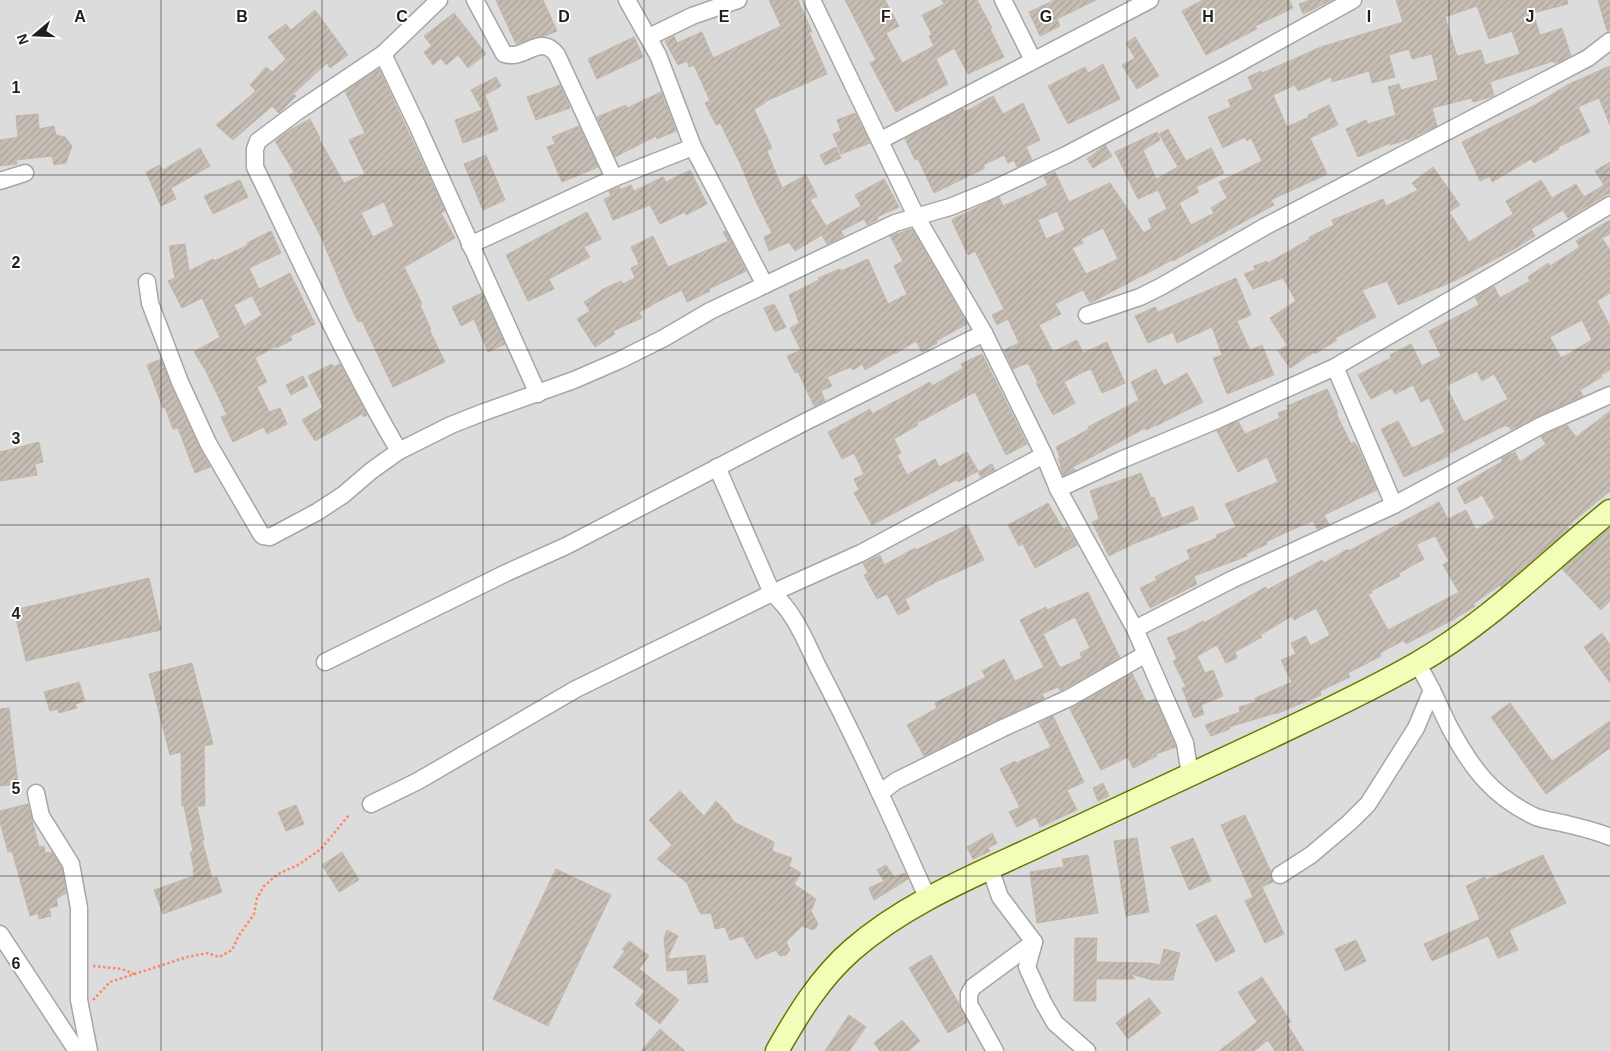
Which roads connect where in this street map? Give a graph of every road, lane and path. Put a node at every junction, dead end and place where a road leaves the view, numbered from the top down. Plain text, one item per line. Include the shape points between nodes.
1 (439, 0) edge
2 (475, 0) edge
3 (627, 0) edge
4 (738, 0) edge
5 (812, 0) edge
6 (1003, 0) edge
7 (1150, 0) edge
8 (1353, 0) edge
9 (649, 37) junction
10 (1610, 41) edge
11 (383, 54) junction
12 (1033, 60) junction
13 (881, 140) junction
14 (693, 147) junction
15 (25, 174) dead end
16 (614, 178) junction
17 (0, 181) edge
18 (1610, 205) edge
19 (917, 218) junction
20 (470, 245) junction
21 (147, 282) dead end
22 (766, 285) junction
23 (1086, 314) dead end
24 (984, 333) junction
25 (1334, 367) junction
26 (538, 394) junction
27 (1610, 395) edge
28 (399, 451) junction
29 (1044, 455) junction
30 (717, 467) junction
31 (1058, 489) junction
32 (1394, 505) junction
33 (1610, 511) edge
34 (772, 593) junction
35 (1135, 629) junction
36 (1146, 654) junction
37 (325, 662) dead end
38 (1417, 664) junction
39 (1432, 690) junction
40 (1190, 775) junction
41 (36, 793) dead end
42 (880, 793) junction
43 (371, 804) dead end
44 (349, 815) dead end
45 (1610, 837) edge
46 (990, 868) junction
47 (1280, 875) dead end
48 (928, 899) junction
49 (0, 934) edge
50 (1034, 942) junction
51 (79, 963) junction
52 (136, 974) junction
53 (82, 1012) junction
54 (77, 1051) edge
55 (89, 1051) edge
56 (777, 1051) edge
57 (995, 1051) edge
58 (1087, 1051) edge

1 - 11 street
2 - 16 street via 504,54 515,55 543,45 552,48
3 - 9 street
4 - 9 street via 692,16
5 - 13 street
6 - 12 street
7 - 12 street
8 - 19 street via 1066,155 987,192
9 - 14 street
10 - 23 street via 1588,58 1266,226 1162,286 1140,297
11 - 20 street
11 - 28 street via 258,141 254,159 336,336
12 - 13 street
13 - 19 street
14 - 16 street
14 - 22 street
15 - 17 street
16 - 20 street
18 - 25 street
19 - 22 street via 888,226
19 - 24 street
20 - 26 street
21 - 28 street via 150,303 180,382 223,470 263,536 270,537 317,512
22 - 26 street via 620,360
24 - 29 street
24 - 30 street
25 - 31 street
25 - 32 street
26 - 28 street via 451,425
27 - 32 street via 1542,425
29 - 31 street
29 - 34 street via 861,553
30 - 34 street
30 - 37 street via 566,546 506,572
31 - 35 street
32 - 35 street via 1232,579
33 - 38 street via 1477,624
34 - 42 street via 797,626
34 - 43 street via 576,689 418,781
35 - 36 street
36 - 40 street via 1185,743
36 - 42 street via 1069,698 896,781
38 - 39 street
38 - 40 street
39 - 45 street via 1450,728 1487,784 1524,811 1540,818
39 - 47 street via 1416,728 1368,804 1310,855
40 - 46 street
41 - 51 street via 40,816 71,864 78,908
42 - 48 street
44 - 52 path via 321,850 278,874 264,886 257,898 254,914 232,950 219,957 208,953 187,957
46 - 48 street
46 - 50 street via 1000,896
48 - 56 street via 877,930 831,971 809,997
49 - 54 street
50 - 57 street via 973,987 969,994 970,1004
50 - 58 street via 1027,967 1043,1002 1055,1023
51 - 52 path
51 - 53 street
52 - 53 path via 110,982
53 - 55 street

